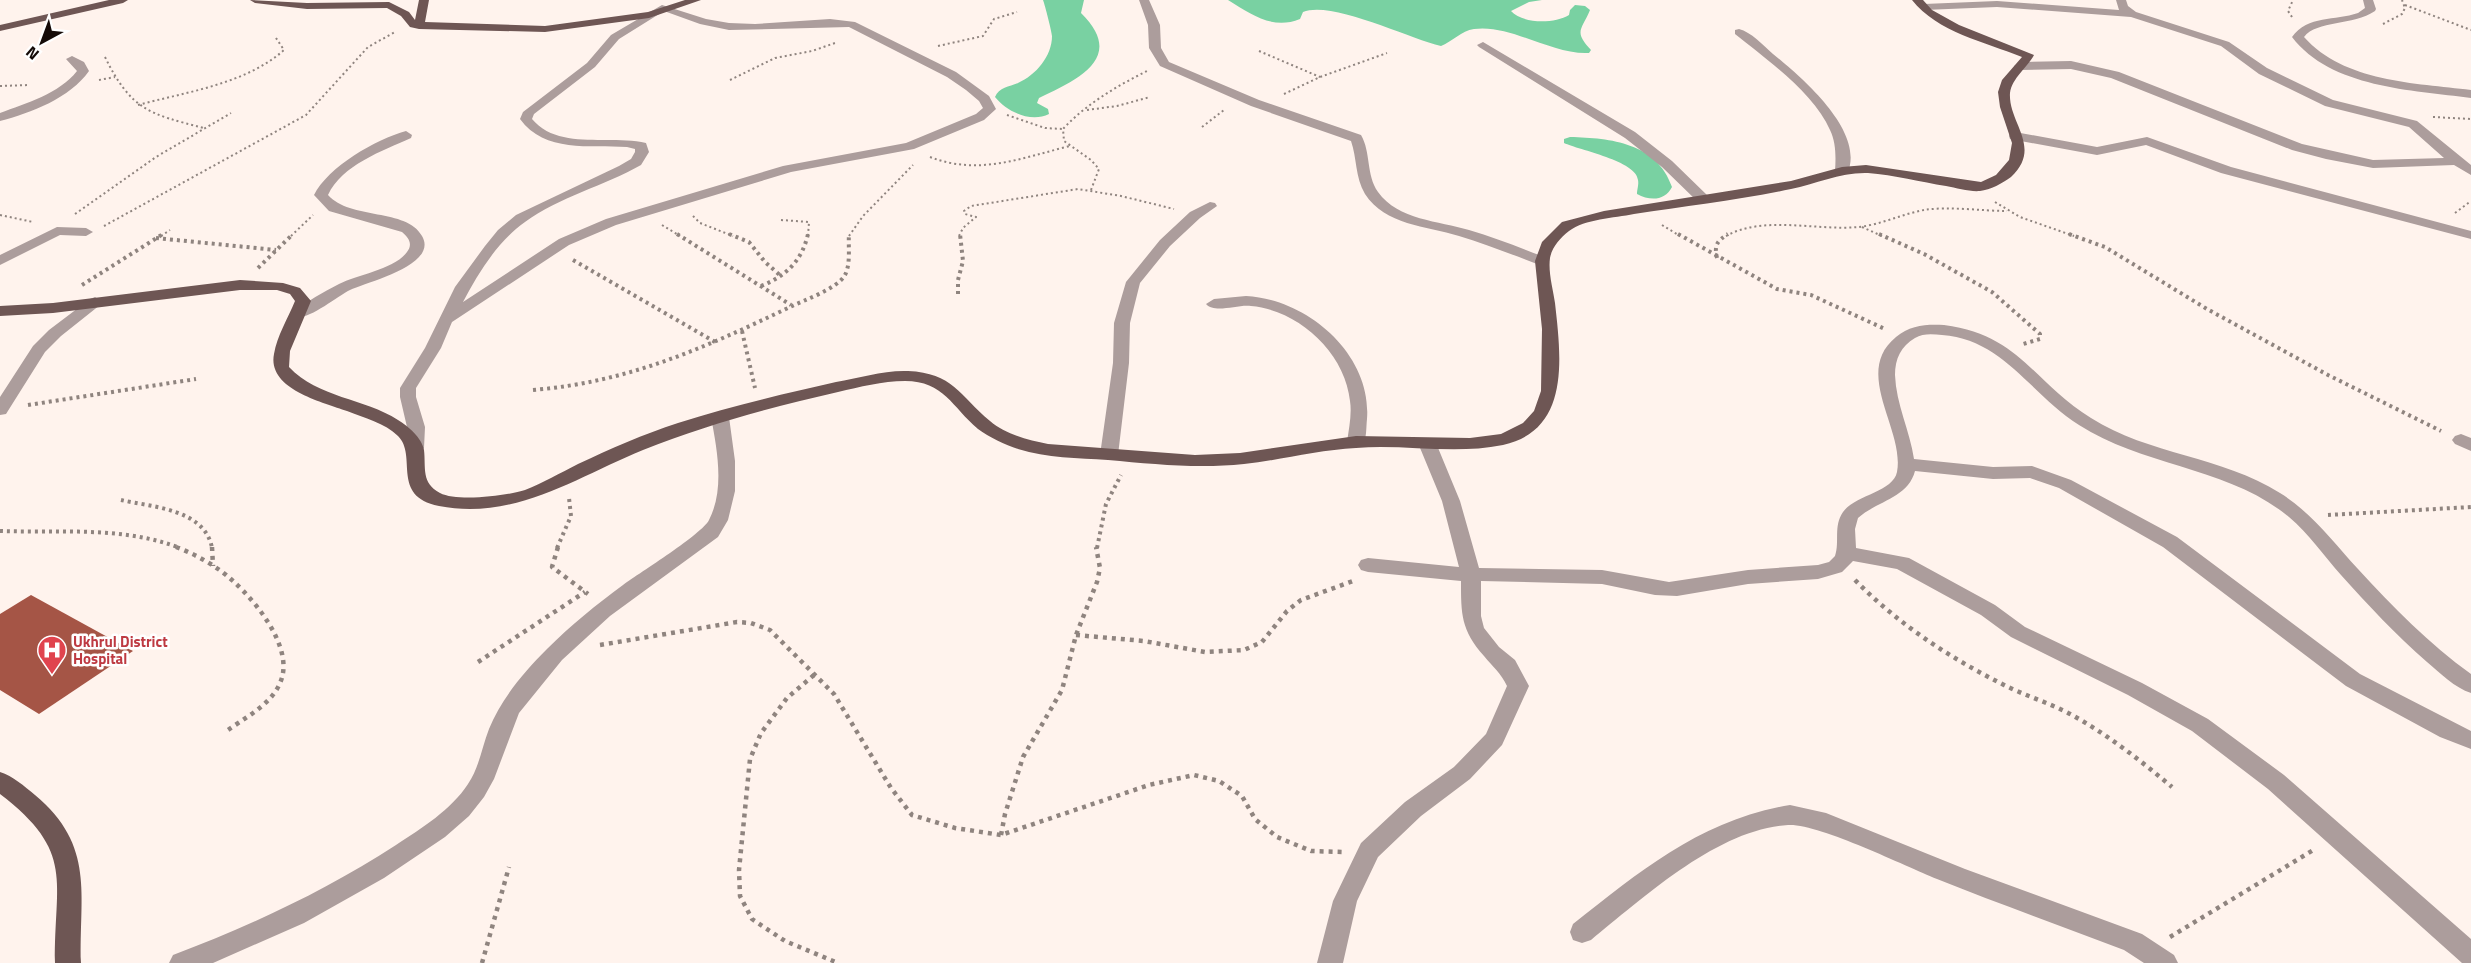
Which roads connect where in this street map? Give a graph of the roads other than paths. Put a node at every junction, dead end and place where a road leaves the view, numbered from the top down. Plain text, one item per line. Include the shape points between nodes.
1 (123, 0) edge
2 (255, 0) edge
3 (424, 0) edge
4 (696, 0) edge
5 (1144, 0) edge
6 (2121, 0) edge
7 (2368, 0) edge
8 (1919, 2) edge
9 (671, 5) edge
10 (2133, 14) junction
11 (649, 15) junction
12 (419, 26) junction
13 (0, 28) edge
14 (1739, 33) dead end
15 (1483, 45) dead end
16 (72, 59) dead end
17 (2020, 66) junction
18 (2471, 94) edge
19 (0, 117) edge
20 (406, 135) dead end
21 (2015, 136) junction
22 (2458, 162) junction
23 (1842, 171) junction
24 (2471, 171) edge
25 (1703, 198) junction
26 (1210, 206) dead end
27 (86, 232) road end
28 (2471, 235) edge
29 (0, 261) edge
30 (1542, 261) junction
31 (95, 302) junction
32 (1214, 304) dead end
33 (0, 311) edge
34 (299, 314) junction
35 (445, 320) junction
36 (0, 410) edge
37 (720, 417) junction
38 (1356, 442) junction
39 (1427, 443) junction
40 (415, 448) junction
41 (1108, 455) junction
42 (1907, 464) junction
43 (1844, 558) junction
44 (1368, 565) dead end
45 (1471, 575) junction
46 (2471, 685) edge
47 (2471, 740) edge
48 (0, 781) edge
49 (1582, 932) dead end
50 (2471, 955) edge
51 (2157, 957) edge
52 (68, 963) edge
53 (182, 963) edge
54 (1330, 963) edge

1 - 13 main road
2 - 12 main road via 307,6 389,5
3 - 12 main road
4 - 9 main road
5 - 30 street via 1154,25 1155,48 1164,64 1262,106 1356,138 1366,183 1373,196 1388,208
6 - 10 street via 2123,8
7 - 18 street via 2371,9 2361,18 2309,26 2298,37 2318,56 2349,71 2411,86
8 - 10 street
8 - 17 main road via 1955,27 2022,51 2028,55
9 - 11 main road
9 - 35 street via 699,22 718,26 766,28 832,21 851,24 971,86 990,109 980,117 909,146 788,170 585,232
10 - 22 street via 2225,44 2263,71 2329,103 2413,124
11 - 12 main road via 525,30
11 - 35 street via 615,37 591,65 528,112 526,120 542,136 560,141 641,146 636,162 558,199 503,233 463,287
14 - 23 street via 1797,80 1821,106 1837,129 1843,153
15 - 25 street via 1630,135
16 - 19 street via 83,71 71,84
17 - 21 main road via 2004,93
17 - 22 street via 2071,65 2115,75 2326,156 2373,164
20 - 34 street via 333,177 321,195 334,208 412,231 419,240 418,248 411,258 395,267 349,285
21 - 23 main road via 2017,149 2012,168 1995,183 1978,187 1866,169
21 - 28 street via 2097,152 2147,141 2226,170
22 - 24 street
23 - 25 main road via 1792,185
25 - 30 main road via 1567,225 1547,245
26 - 41 street via 1165,243 1133,282 1122,323 1121,363
27 - 29 street via 53,230
30 - 39 main road via 1551,366 1550,391 1542,412 1529,427 1505,439 1470,444
31 - 33 main road
31 - 34 main road via 240,285 278,286 295,291 303,301
31 - 36 street via 39,349
32 - 38 street via 1266,303 1295,315 1332,343 1347,365 1358,396
34 - 40 main road via 282,351 281,368 293,381 313,392 390,422 405,433
35 - 40 street via 408,388 416,427
37 - 40 main road via 646,441 531,494 505,501 437,500 420,488 414,468
37 - 41 main road via 876,379 907,376 934,380 951,391 985,426 1024,445
37 - 53 street via 727,455 720,521 711,532 605,607 529,682 509,710 484,778 470,800 440,828 366,877 281,924
38 - 39 main road
38 - 41 main road via 1240,459 1195,461
39 - 45 street via 1452,501
42 - 43 street via 1905,480 1894,491 1850,514 1844,527
42 - 46 street via 1890,406 1889,358 1894,346 1910,334 1930,329 1980,337 1999,346 2061,406 2088,424 2270,494 2296,513 2421,646
42 - 47 street via 1983,472 2032,471 2065,484 2170,542 2353,680
43 - 45 street via 1827,570 1745,577 1676,589 1646,588 1617,579 1581,576
43 - 50 street via 1902,563 1988,610 2018,632 2200,725 2268,776
44 - 45 street
45 - 54 street via 1475,630 1508,666 1518,686 1513,702 1494,740 1462,773 1413,809 1370,850 1345,901
48 - 52 main road via 47,820 66,854 71,902
49 - 51 street via 1650,878 1703,843 1760,820 1790,814 1818,820 2094,927

